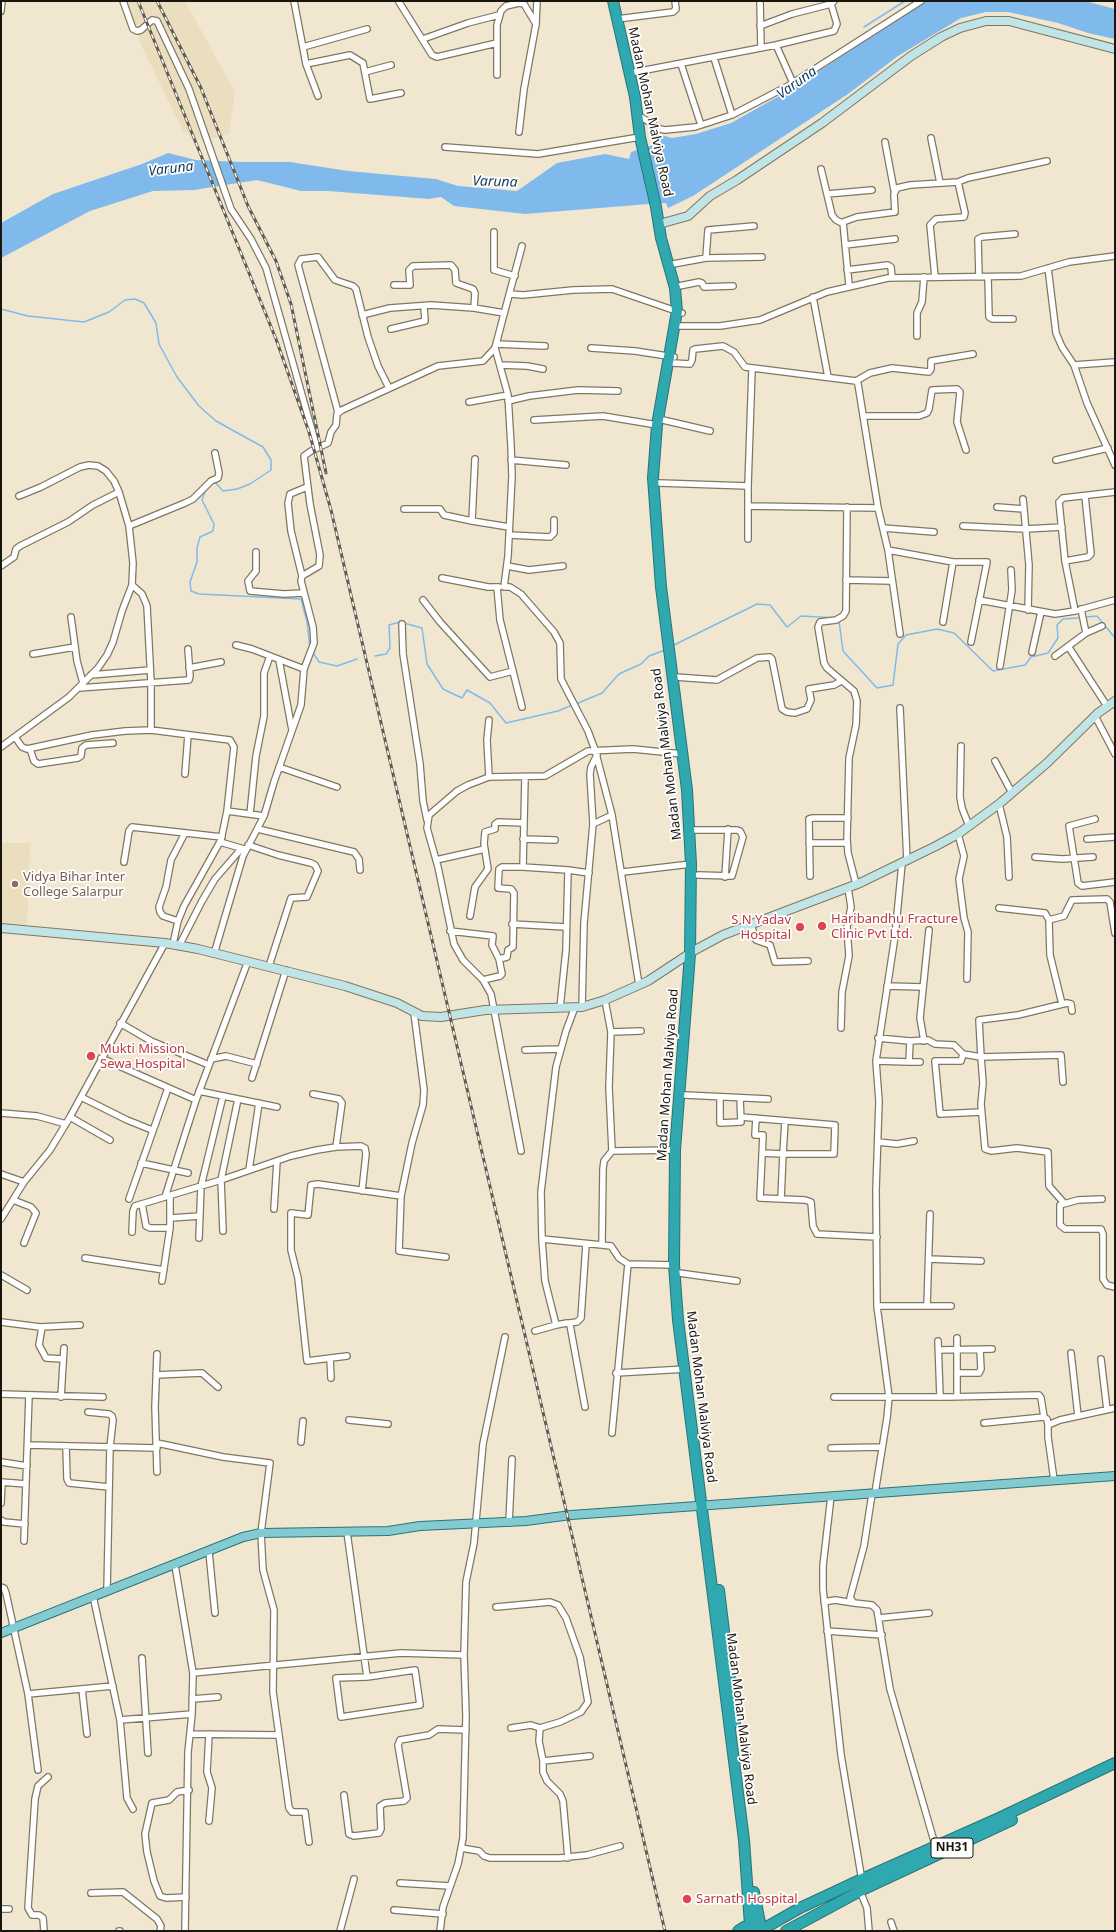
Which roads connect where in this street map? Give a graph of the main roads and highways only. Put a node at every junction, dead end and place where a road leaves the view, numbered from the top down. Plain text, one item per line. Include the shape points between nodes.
1 (613, 1) edge
2 (660, 226) junction
3 (679, 312) junction
4 (672, 359) junction
5 (660, 423) junction
6 (668, 635) junction
7 (670, 654) junction
8 (693, 830) junction
9 (693, 952) junction
10 (676, 1269) junction
11 (1115, 1476) edge
12 (705, 1505) junction
13 (1, 1633) edge
14 (1115, 1763) edge
15 (1115, 1771) edge
16 (937, 1850) junction
17 (862, 1886) junction
18 (750, 1925) junction
19 (763, 1929) edge
20 (788, 1929) edge
21 (738, 1931) edge

1 - 2 highway, Madan Mohan Malviya Road
2 - 3 highway, Madan Mohan Malviya Road
2 - 3 highway, Madan Mohan Malviya Road via 679,286
3 - 4 highway, Madan Mohan Malviya Road
3 - 4 highway, Madan Mohan Malviya Road via 680,326
4 - 5 highway, Madan Mohan Malviya Road
5 - 6 highway, Madan Mohan Malviya Road via 659,483
5 - 6 highway, Madan Mohan Malviya Road via 653,478
6 - 7 highway, Madan Mohan Malviya Road
7 - 8 highway, Madan Mohan Malviya Road
7 - 8 highway, Madan Mohan Malviya Road via 687,755
8 - 9 highway, Madan Mohan Malviya Road
8 - 9 highway, Madan Mohan Malviya Road via 698,875
9 - 10 highway
9 - 10 highway, Madan Mohan Malviya Road via 675,1150
10 - 12 highway
10 - 12 highway, Madan Mohan Malviya Road via 678,1320
11 - 12 main road
12 - 13 main road via 475,1525 347,1532 261,1533 243,1537
12 - 18 highway, Madan Mohan Malviya Road via 744,1840
12 - 19 highway via 731,1682 755,1904
14 - 16 highway, NH31
15 - 16 highway, NH31
16 - 17 highway, NH31
17 - 19 highway, NH31 via 800,1908
17 - 20 highway, NH31
18 - 19 highway
18 - 21 highway

